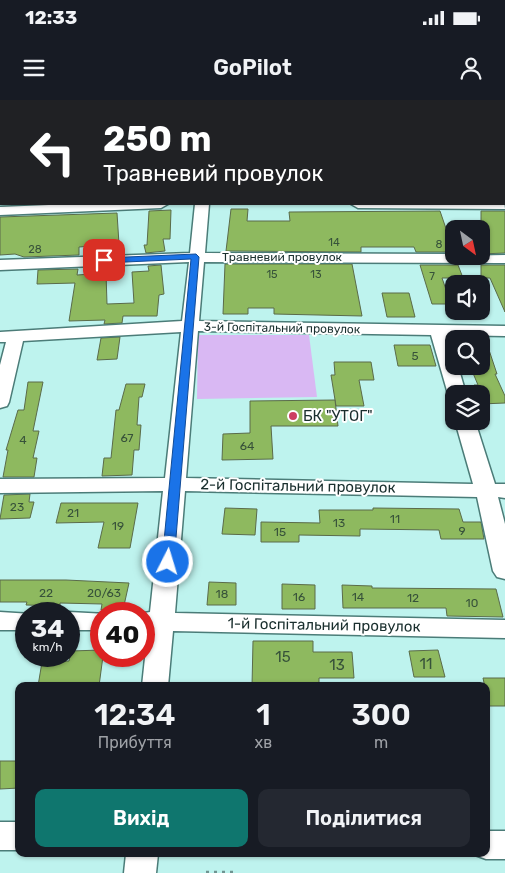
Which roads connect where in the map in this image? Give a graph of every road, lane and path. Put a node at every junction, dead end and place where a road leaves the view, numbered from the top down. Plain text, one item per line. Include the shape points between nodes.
1 (138, 205) edge
2 (202, 205) edge
3 (0, 211) edge
4 (196, 257) junction
5 (505, 258) edge
6 (0, 265) edge
7 (189, 326) junction
8 (438, 331) junction
9 (505, 331) edge
10 (8, 337) edge
11 (454, 385) edge
12 (0, 402) edge
13 (469, 430) edge
14 (176, 484) junction
15 (0, 486) edge
16 (495, 491) edge
17 (505, 571) edge
18 (155, 609) edge
19 (0, 621) edge
20 (15, 621) edge
21 (155, 621) edge
22 (505, 629) edge
23 (155, 664) edge
24 (156, 682) edge
25 (0, 836) edge
26 (15, 836) edge
27 (490, 845) edge
28 (505, 845) edge
29 (142, 857) edge
30 (140, 873) edge
31 (206, 873) edge
32 (236, 873) edge

1 - 3 street
2 - 4 street
4 - 5 street, Травневий провулок
4 - 6 street, Травневий провулок
4 - 7 street
7 - 8 street, 3-й Госпітальний провулок
7 - 10 street, 3-й Госпітальний провулок
7 - 14 street
8 - 9 street, 3-й Госпітальний провулок
8 - 11 street
10 - 12 street
13 - 16 street
14 - 15 street, 2-й Госпітальний провулок
14 - 16 street, 2-й Госпітальний провулок
14 - 18 street
16 - 17 street
19 - 20 street
21 - 22 street, 1-й Госпітальний провулок
23 - 24 street
25 - 26 street
27 - 28 street
29 - 30 street
31 - 32 path

